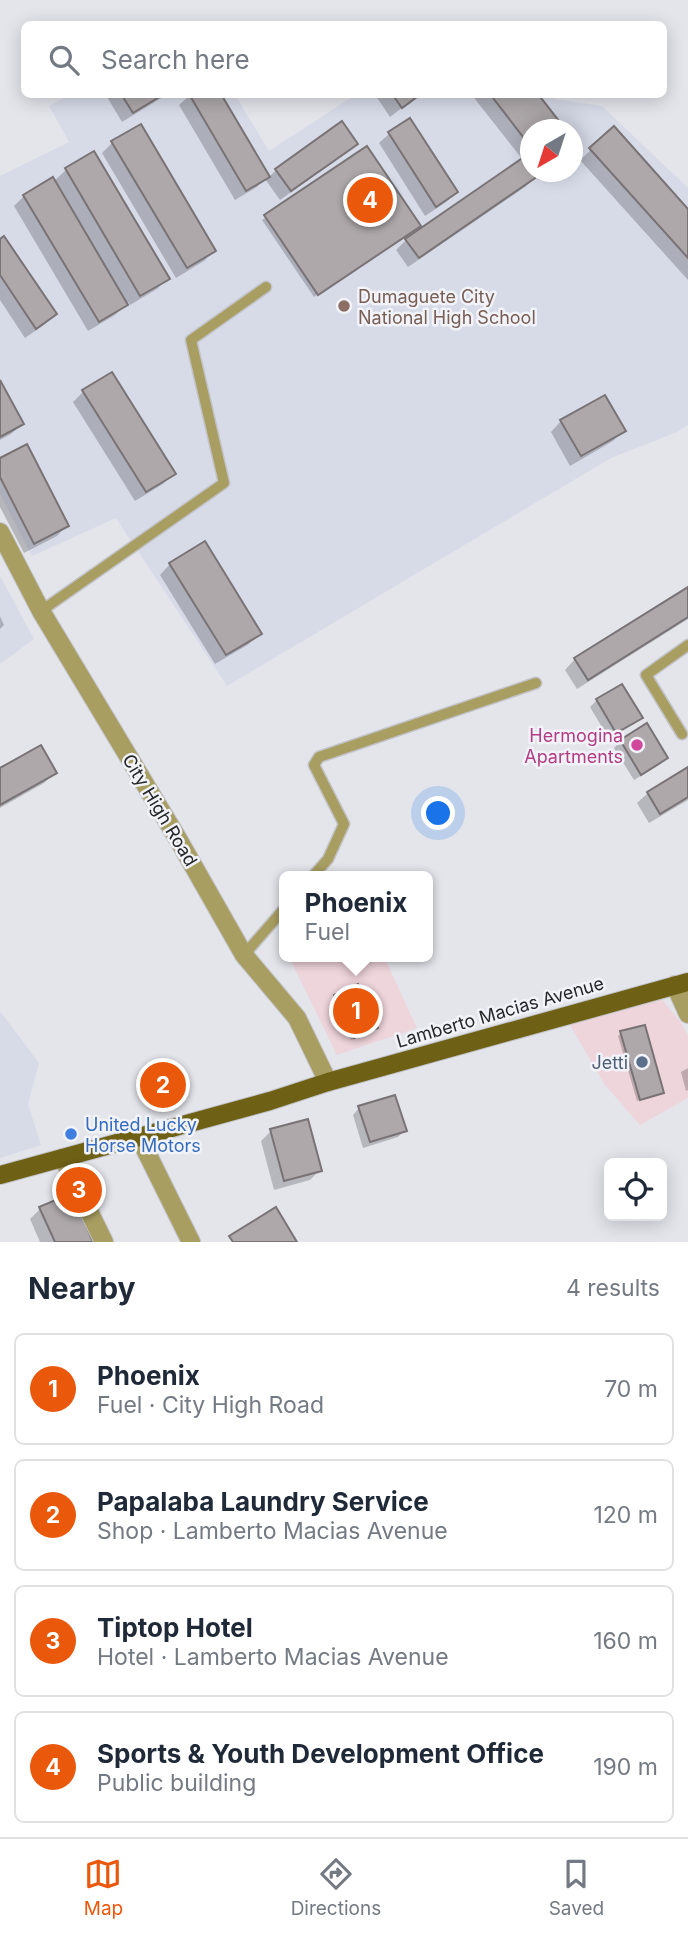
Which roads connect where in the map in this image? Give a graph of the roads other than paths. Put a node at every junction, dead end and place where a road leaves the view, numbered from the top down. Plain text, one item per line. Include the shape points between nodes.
1 (266, 287) dead end
2 (0, 532) edge
3 (41, 611) junction
4 (688, 645) edge
5 (536, 683) dead end
6 (682, 734) dead end
7 (317, 871) edge
8 (279, 915) edge
9 (244, 955) junction
10 (682, 983) edge
11 (688, 1014) edge
12 (328, 1082) junction
13 (139, 1137) junction
14 (63, 1158) junction
15 (0, 1175) edge
16 (104, 1242) edge
17 (191, 1242) edge

1 - 3 lane via 191,341 224,483
2 - 3 street, City High Road
3 - 9 street, City High Road
4 - 6 lane via 646,675
5 - 7 lane via 319,757 314,765 344,824
8 - 9 lane
9 - 12 street, City High Road via 297,1018
10 - 11 street
10 - 12 main road, Lamberto Macias Avenue
12 - 13 main road, Lamberto Macias Avenue
13 - 14 main road, Lamberto Macias Avenue
13 - 17 street
14 - 15 main road, Lamberto Macias Avenue
14 - 16 street

